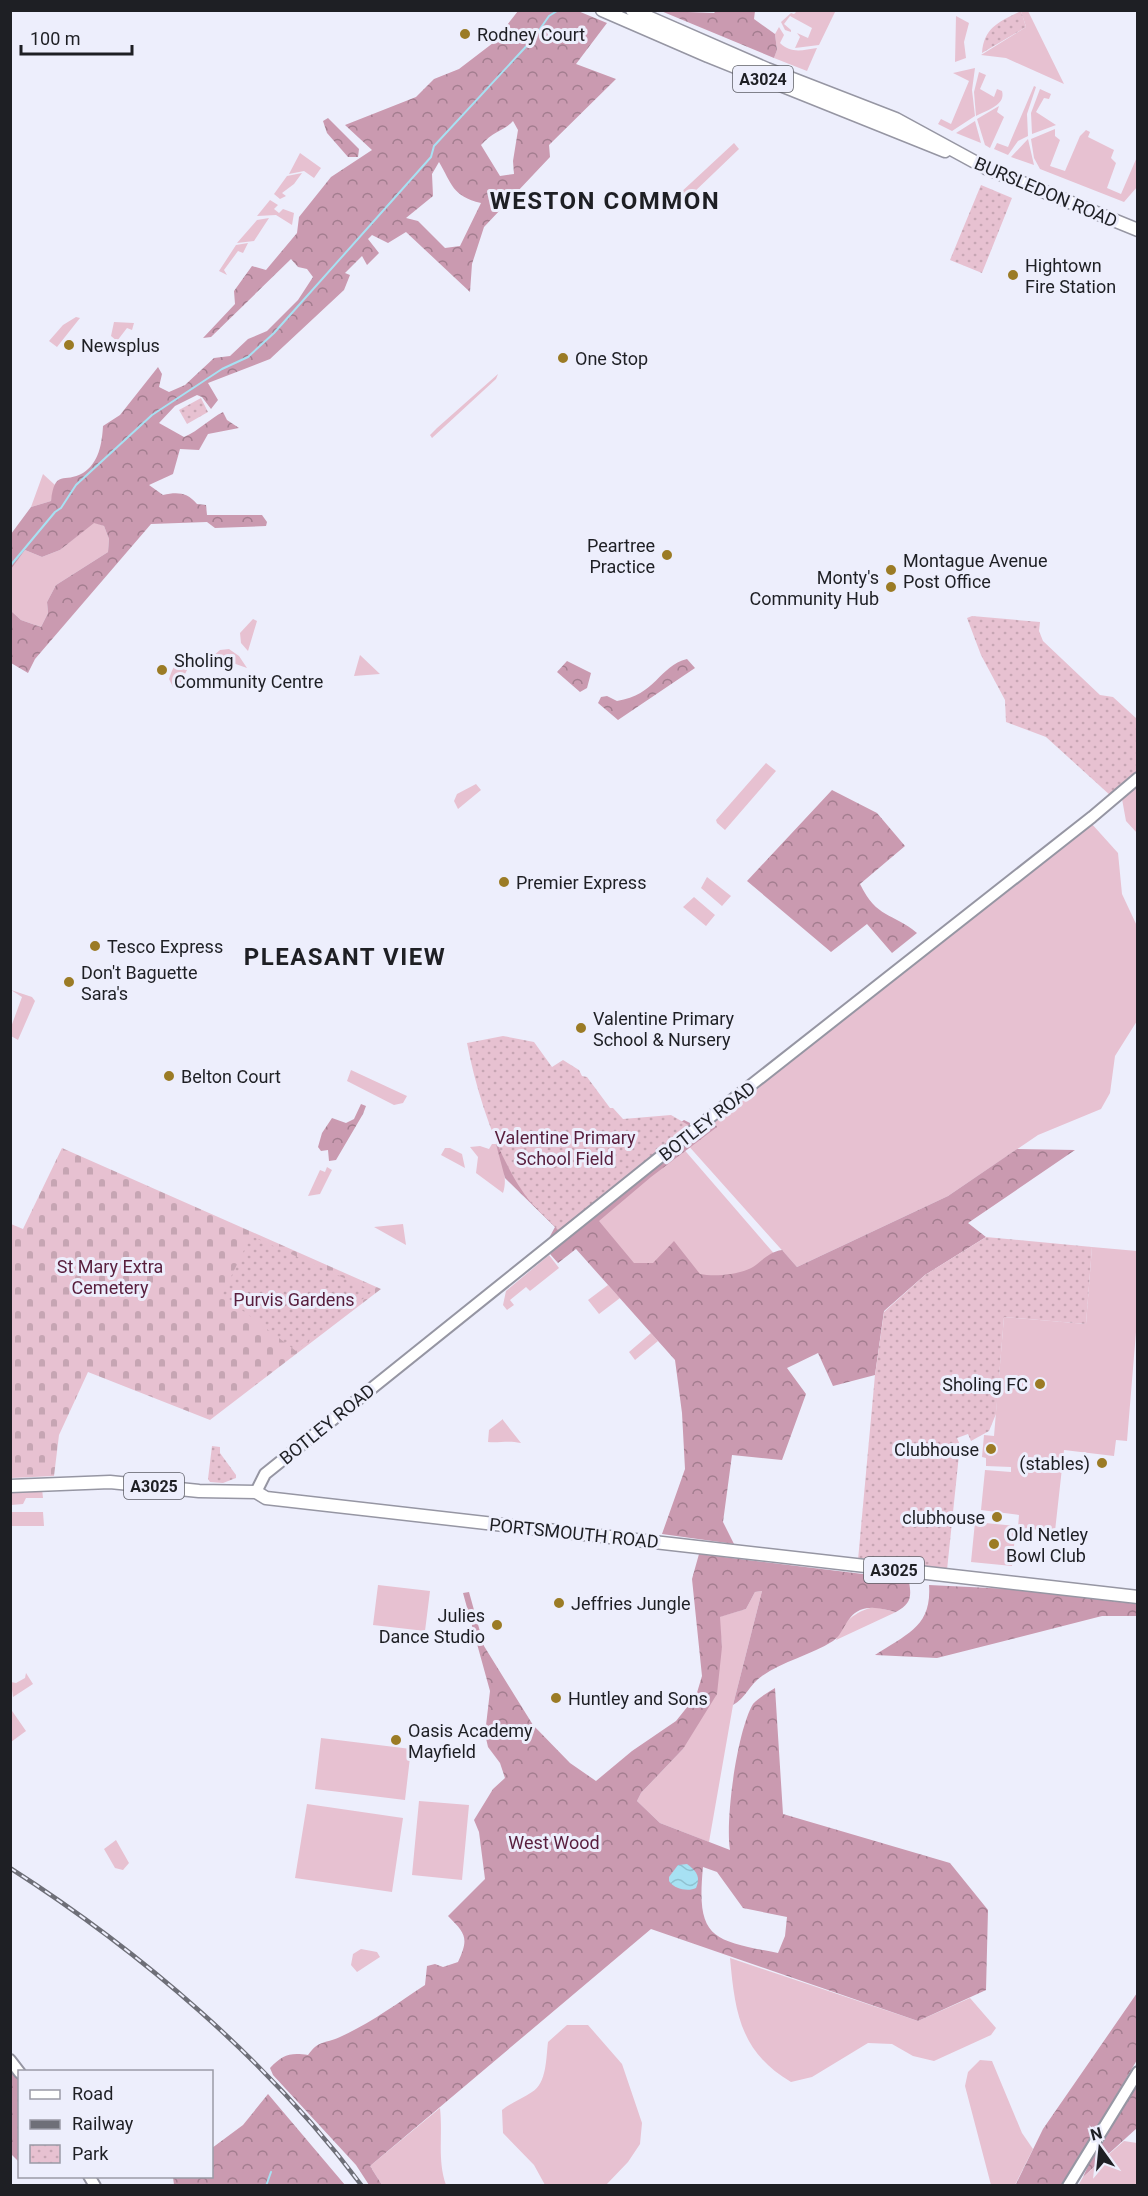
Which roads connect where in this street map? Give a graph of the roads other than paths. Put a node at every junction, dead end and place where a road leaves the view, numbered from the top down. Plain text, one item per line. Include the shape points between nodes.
1 (602, 10) edge
2 (632, 10) edge
3 (955, 153) junction
4 (1137, 230) edge
5 (1137, 778) edge
6 (10, 1485) edge
7 (256, 1492) junction
8 (1137, 1597) edge
9 (1137, 2072) edge
10 (1068, 2186) edge

1 - 3 main road, BURSLEDON ROAD / A3024 via 916,141
2 - 3 main road, BURSLEDON ROAD / A3024 via 767,69 896,119
3 - 4 main road, BURSLEDON ROAD / A3024
5 - 7 main road, BOTLEY ROAD via 265,1474
6 - 7 main road, PORTSMOUTH ROAD / A3025 via 110,1482
7 - 8 main road, PORTSMOUTH ROAD / A3025 via 266,1498
9 - 10 main road

